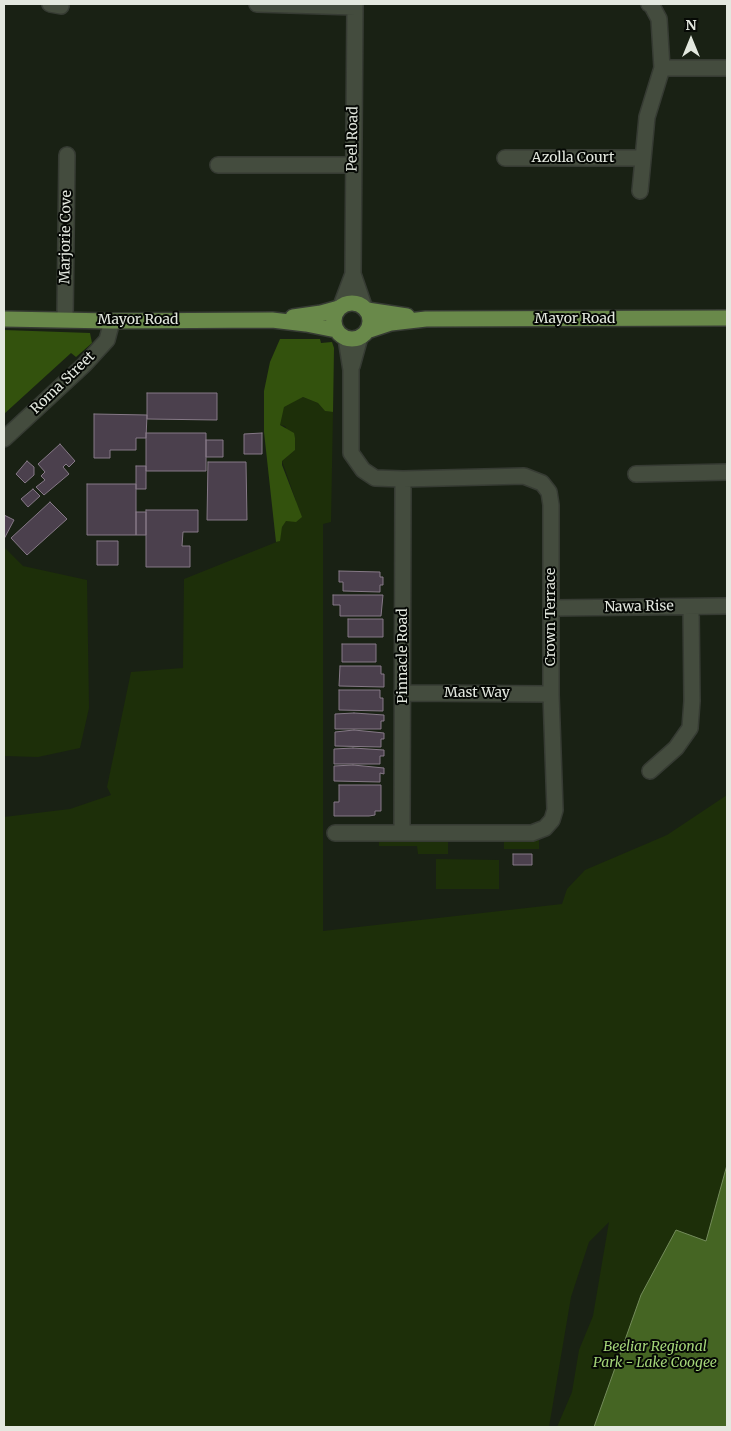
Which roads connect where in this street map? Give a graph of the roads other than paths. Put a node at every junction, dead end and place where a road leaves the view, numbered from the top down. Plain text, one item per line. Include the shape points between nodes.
1 (257, 4) edge
2 (649, 4) edge
3 (355, 5) edge
4 (662, 68) junction
5 (727, 68) edge
6 (68, 156) dead end
7 (505, 158) dead end
8 (642, 158) junction
9 (218, 165) dead end
10 (353, 166) junction
11 (640, 191) dead end
12 (353, 274) junction
13 (340, 307) junction
14 (366, 310) junction
15 (4, 318) edge
16 (726, 318) edge
17 (426, 319) junction
18 (65, 320) junction
19 (272, 320) junction
20 (112, 321) junction
21 (352, 334) junction
22 (4, 438) edge
23 (727, 472) edge
24 (636, 474) dead end
25 (403, 479) junction
26 (727, 606) edge
27 (691, 607) junction
28 (552, 608) junction
29 (402, 693) junction
30 (551, 694) junction
31 (650, 771) dead end
32 (335, 833) dead end
33 (402, 833) junction

1 - 3 street
2 - 4 street via 660,19
3 - 10 street, Peel Road
4 - 5 street
4 - 8 street via 647,117
6 - 18 street, Marjorie Cove
7 - 8 street, Azolla Court
8 - 11 street
9 - 10 street
10 - 12 street, Peel Road
12 - 13 street, Peel Road
12 - 14 street, Peel Road
13 - 14 main road via 358,304
13 - 19 main road, Mayor Road
13 - 21 main road via 334,322
14 - 17 main road, Mayor Road
14 - 21 main road via 370,321
15 - 18 main road, Mayor Road
16 - 17 main road, Mayor Road
17 - 21 main road, Mayor Road via 391,323
18 - 20 main road, Mayor Road
19 - 20 main road, Mayor Road
19 - 21 main road, Mayor Road
20 - 22 street, Roma Street via 107,340 84,365
21 - 25 street, Crown Terrace via 351,453 363,470 375,478
23 - 24 street
25 - 28 street, Crown Terrace via 524,476 542,483 549,492 551,505
25 - 29 street, Pinnacle Road
26 - 27 street, Nawa Rise
27 - 28 street, Nawa Rise
27 - 31 street via 690,728 676,748
28 - 30 street, Crown Terrace
29 - 30 street, Mast Way
29 - 33 street, Pinnacle Road
30 - 33 street, Crown Terrace via 554,810 552,820 544,828 532,833
32 - 33 street, Crown Terrace

